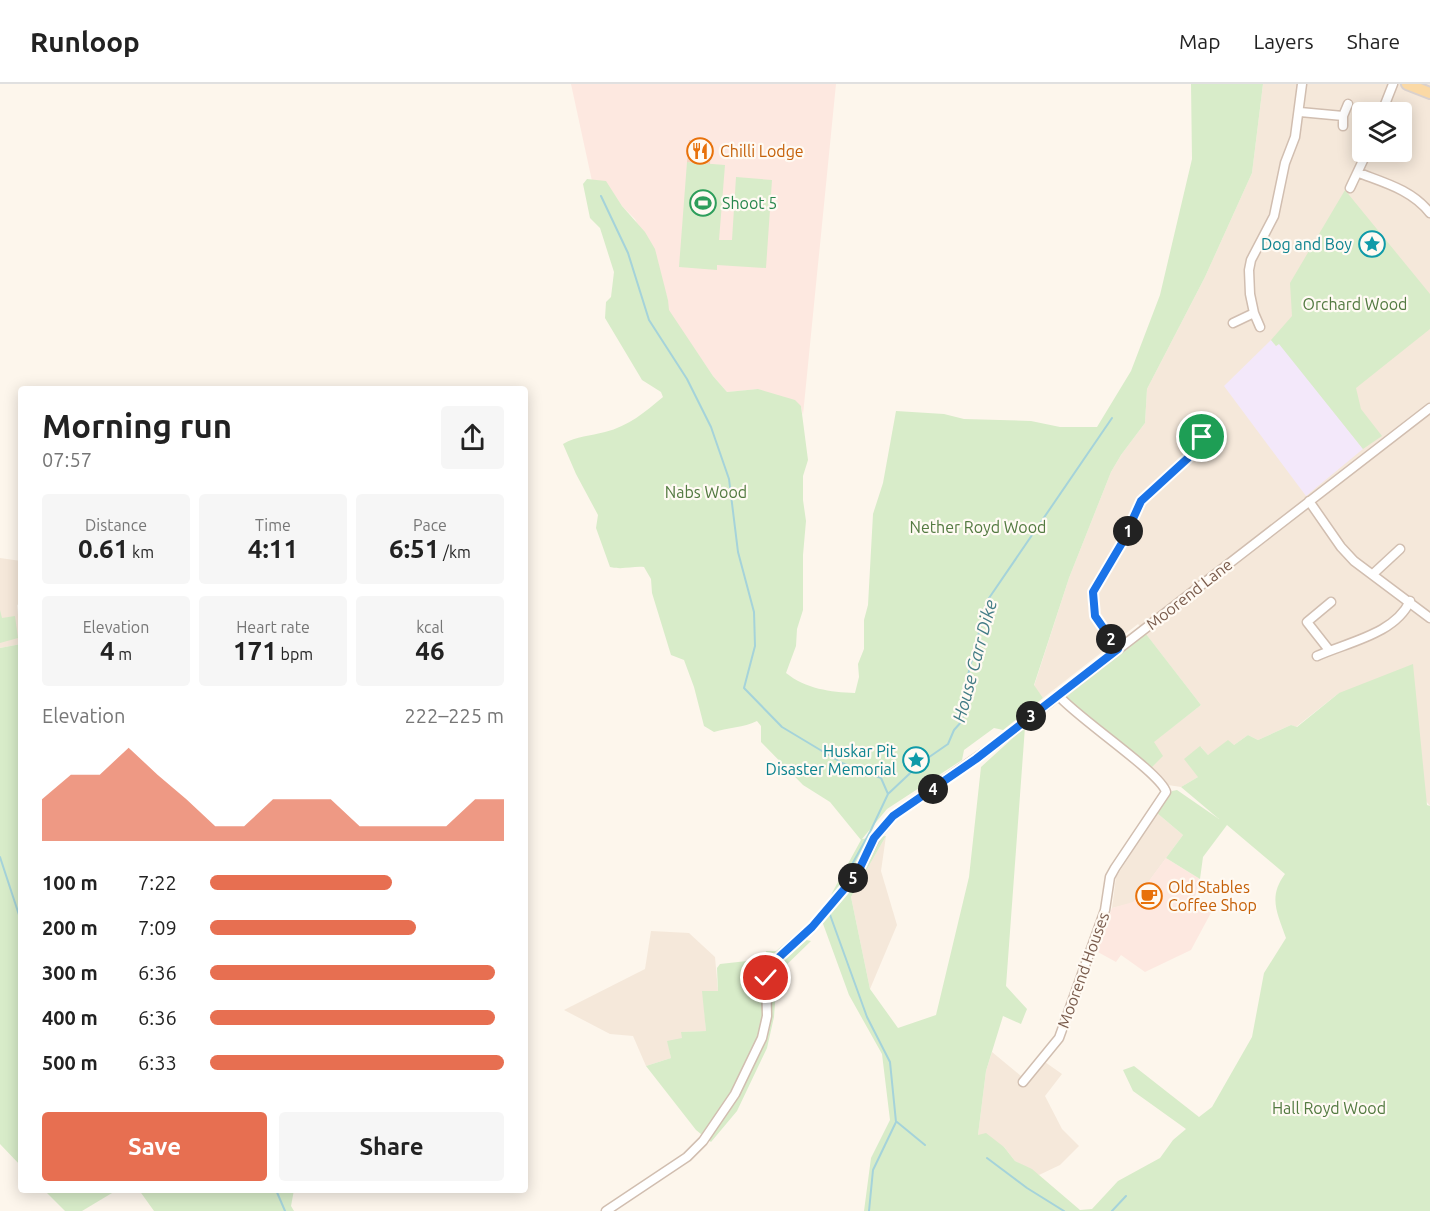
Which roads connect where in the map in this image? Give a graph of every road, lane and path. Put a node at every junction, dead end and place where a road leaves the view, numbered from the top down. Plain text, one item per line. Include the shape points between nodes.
1 (1302, 84) edge
2 (1393, 84) edge
3 (1407, 84) edge
4 (1430, 93) edge
5 (1386, 102) edge
6 (1348, 104) dead end
7 (1300, 112) junction
8 (1343, 116) junction
9 (1343, 126) dead end
10 (1363, 162) edge
11 (1359, 173) junction
12 (1350, 188) dead end
13 (1430, 213) edge
14 (1254, 313) junction
15 (1233, 323) dead end
16 (1260, 327) dead end
17 (1430, 408) edge
18 (1202, 437) dead end
19 (1308, 501) junction
20 (1400, 549) dead end
21 (1373, 574) junction
22 (1410, 601) junction
23 (1331, 602) dead end
24 (1430, 618) edge
25 (1118, 649) junction
26 (1329, 651) junction
27 (1317, 656) dead end
28 (1058, 695) junction
29 (1023, 1082) dead end
30 (606, 1211) edge

1 - 7 street
2 - 5 street
3 - 4 main road
6 - 8 street
7 - 8 street
7 - 14 street via 1274,216 1251,260
8 - 9 street
10 - 11 street
11 - 12 street
11 - 13 street via 1408,192
14 - 15 street
14 - 16 street
17 - 19 street, Moorend Lane
18 - 25 street via 1188,458 1141,501 1093,592 1095,616
19 - 21 street via 1341,547
19 - 25 street, Moorend Lane
20 - 21 street
21 - 22 street
22 - 24 street
22 - 26 street via 1386,627
23 - 26 street via 1307,622
25 - 28 street, Moorend Lane
26 - 27 street
28 - 29 street, Moorend Houses via 1148,771 1166,792 1110,877 1105,910 1059,1038
28 - 30 street, Moorend Lane via 976,759 893,816 874,838 857,874 812,927 776,960 766,978 767,1017 762,1038 735,1094 703,1141 687,1157

